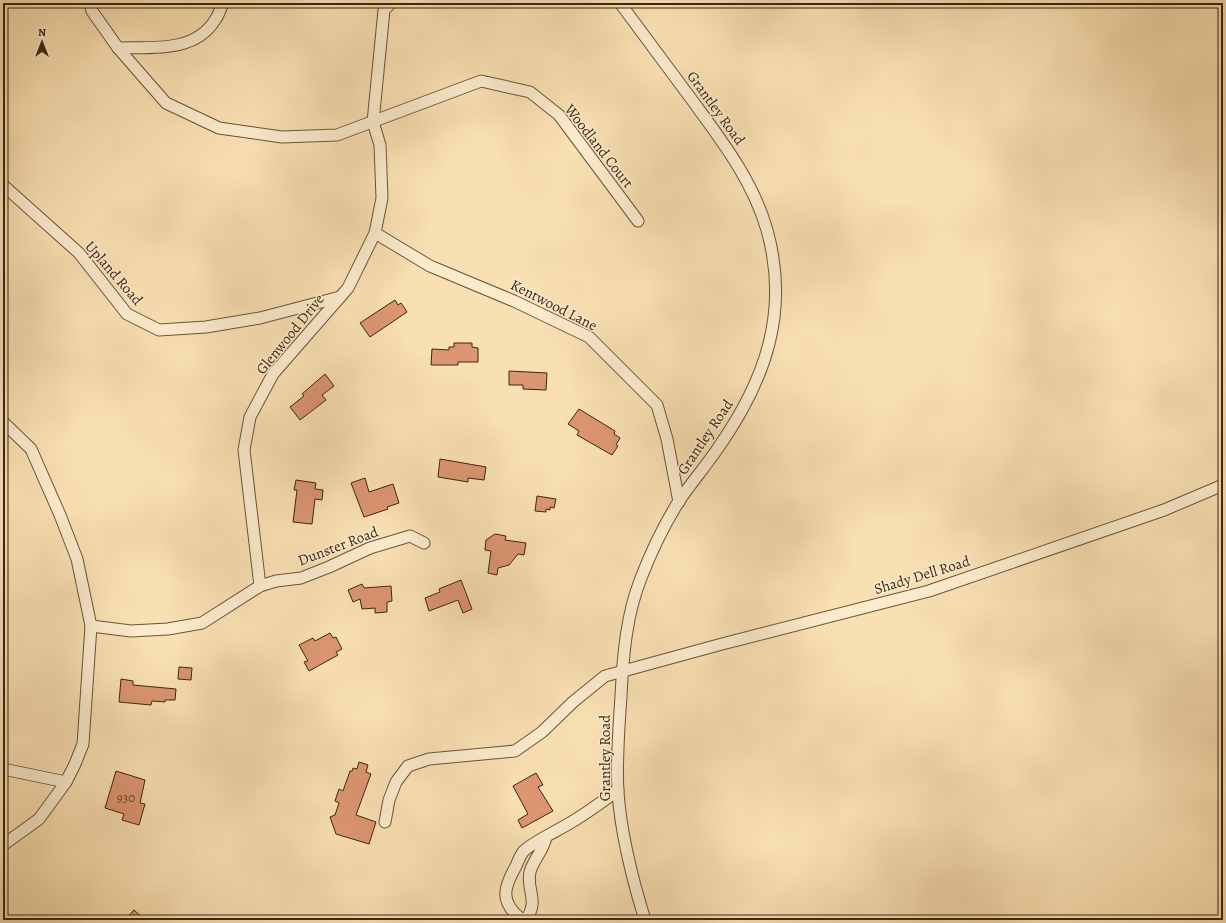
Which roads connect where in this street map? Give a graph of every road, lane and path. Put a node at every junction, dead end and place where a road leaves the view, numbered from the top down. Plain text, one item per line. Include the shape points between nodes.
1 (90, 3) edge
2 (223, 3) edge
3 (391, 3) edge
4 (620, 3) edge
5 (118, 48) junction
6 (373, 122) junction
7 (3, 185) edge
8 (638, 221) dead end
9 (375, 233) junction
10 (340, 297) junction
11 (3, 422) edge
12 (1223, 485) edge
13 (679, 502) junction
14 (424, 543) dead end
15 (260, 586) junction
16 (91, 626) junction
17 (622, 671) junction
18 (3, 769) edge
19 (66, 782) junction
20 (618, 790) junction
21 (385, 822) dead end
22 (546, 837) junction
23 (3, 845) edge
24 (645, 920) edge

1 - 5 street, Woodland Court via 92,11
2 - 5 street via 216,20 202,35 174,47
3 - 6 street, Glenwood Drive via 384,10
4 - 13 street, Grantley Road via 741,169 767,229 773,254 775,310 766,359 744,408
5 - 6 street, Woodland Court via 166,103 219,128 282,137 337,135
6 - 8 street, Woodland Court via 441,94 481,81 530,92 559,116
6 - 9 street, Glenwood Drive via 380,145 382,198
7 - 10 street, Upland Road via 79,253 127,314 159,330 237,322
9 - 10 street, Glenwood Drive via 348,288
9 - 13 street, Kentwood Lane via 430,266 514,301 589,337 657,405 667,439
10 - 15 street, Glenwood Drive via 273,374 250,417 244,450
11 - 16 street via 30,449 77,559
12 - 17 street, Shady Dell Road via 1164,510 929,591
13 - 17 street, Grantley Road via 640,580 630,616
14 - 15 street, Dunster Road via 410,536 370,548 301,578
15 - 16 street via 202,623 168,629 131,631
16 - 19 street via 83,744
17 - 20 street, Grantley Road
17 - 21 street, Shady Dell Road via 605,676 542,732 515,750 429,759 408,766 396,782
18 - 19 street
19 - 23 street via 39,819
20 - 22 street
20 - 24 street, Grantley Road via 625,848
22 - 22 street via 523,851 507,882 505,894 512,912 521,919 527,918 533,908 530,872

